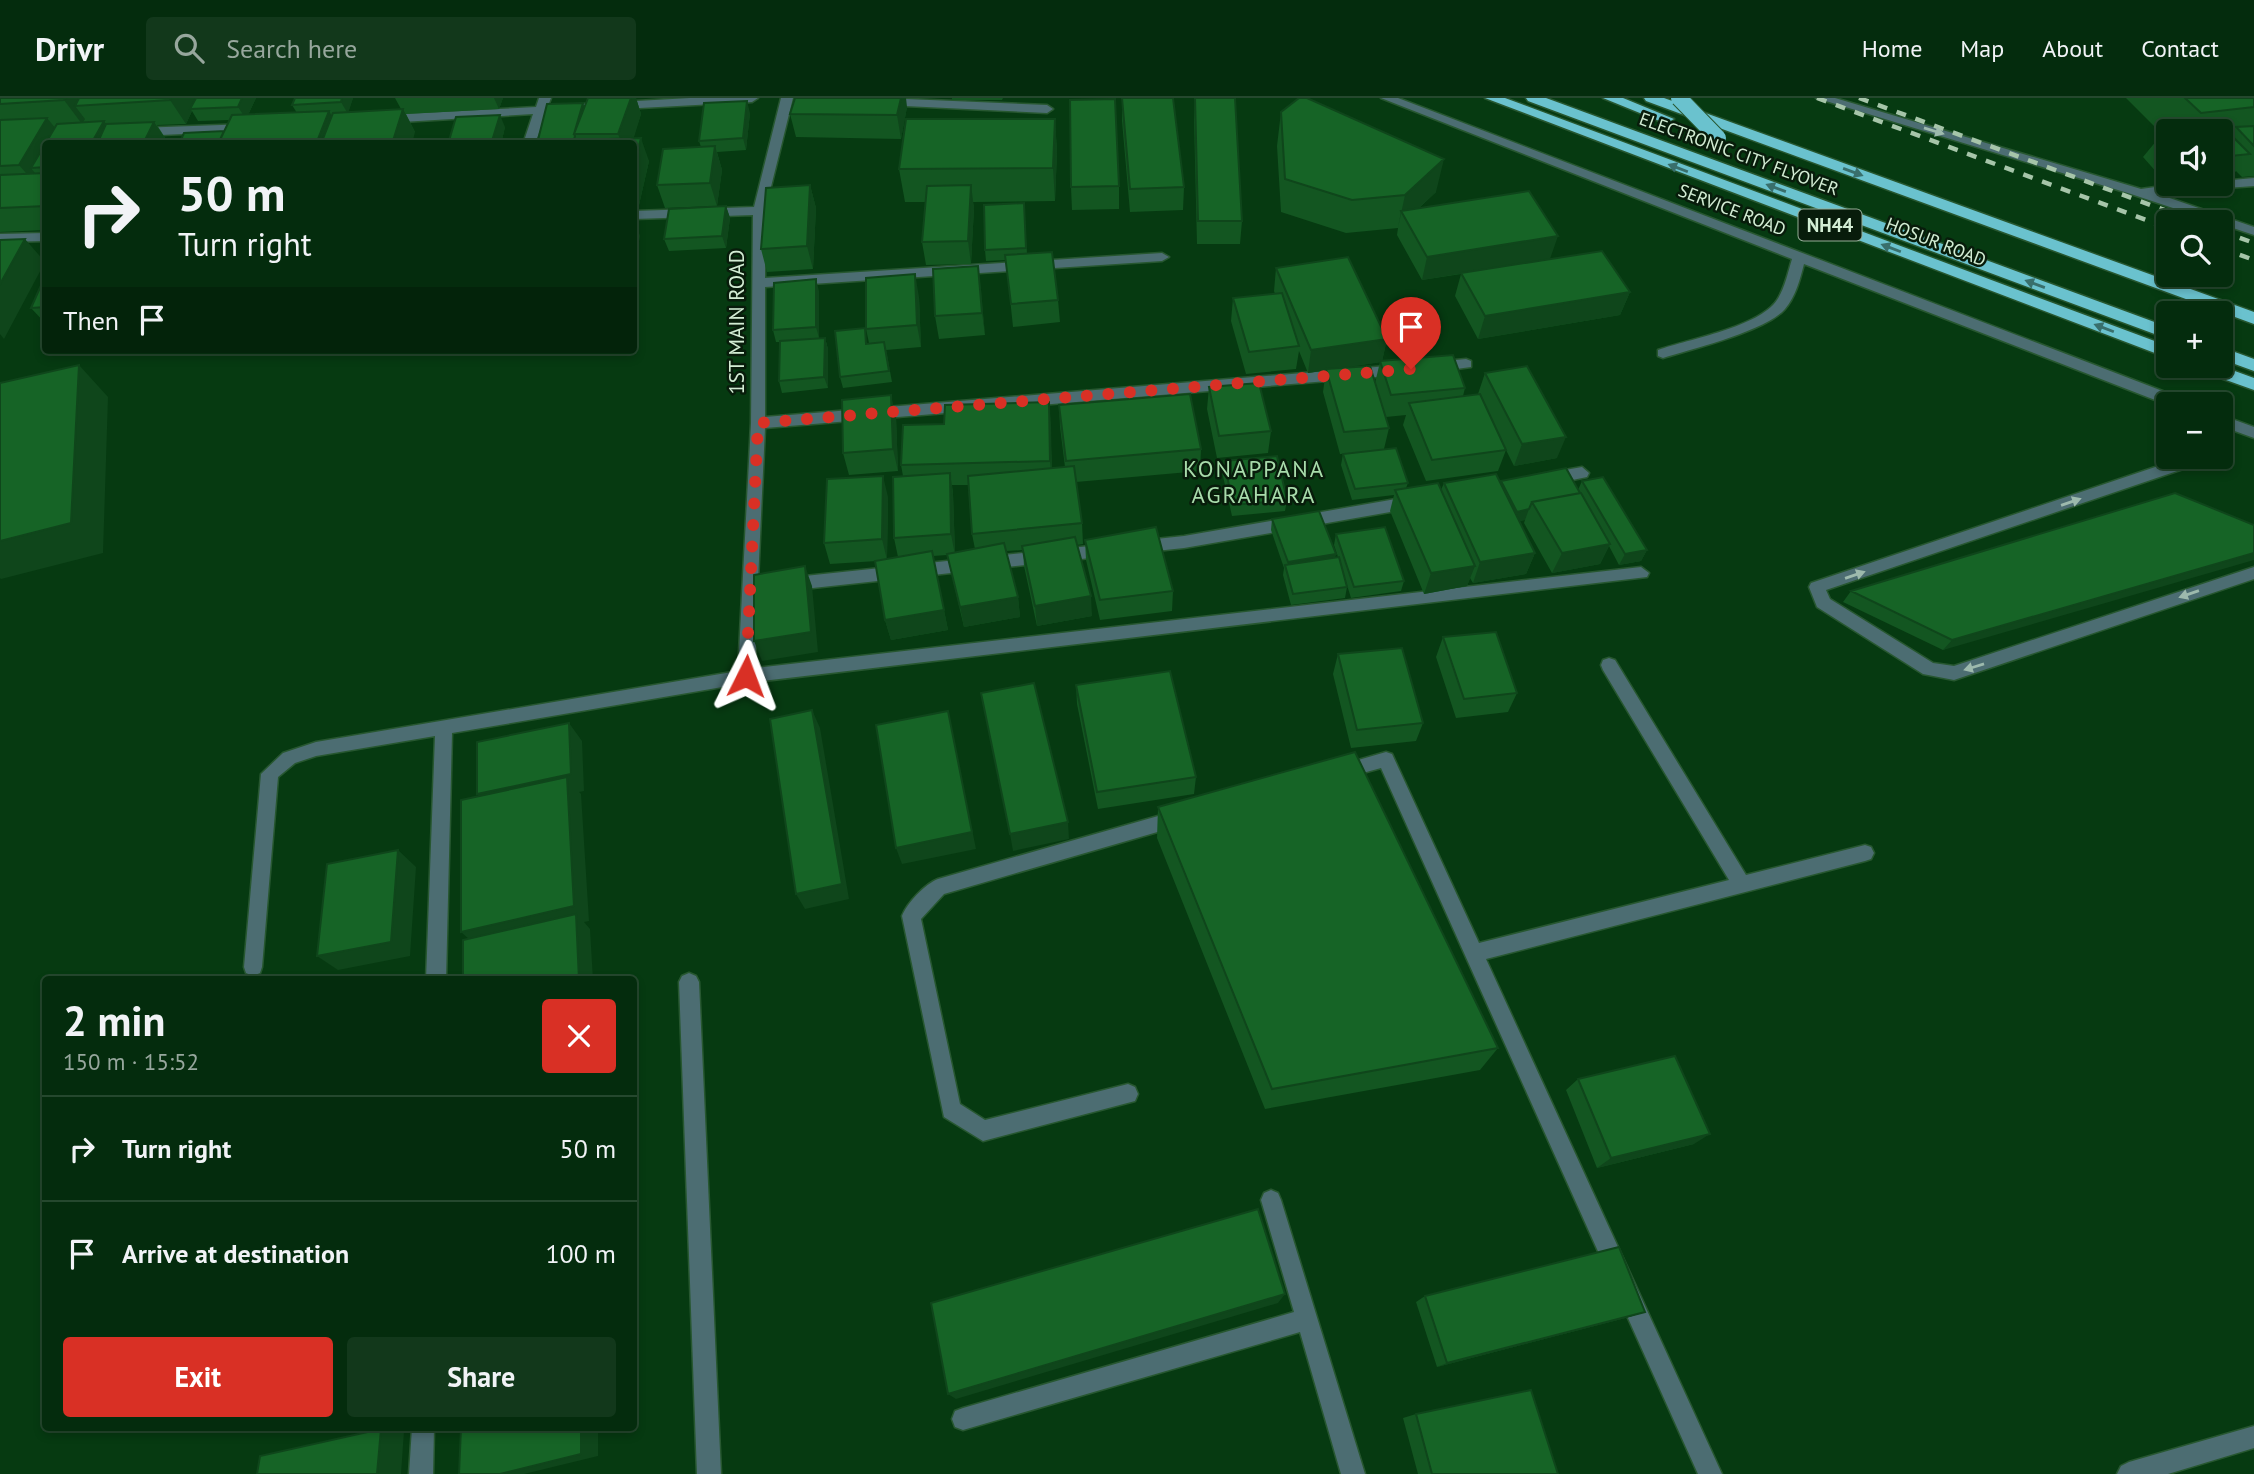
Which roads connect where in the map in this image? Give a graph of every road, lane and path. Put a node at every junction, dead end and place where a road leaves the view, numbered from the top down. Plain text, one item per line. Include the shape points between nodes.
1 (752, 98) edge
2 (787, 98) edge
3 (1387, 98) edge
4 (1492, 98) edge
5 (1533, 98) edge
6 (1610, 98) edge
7 (1651, 98) edge
8 (1679, 98) edge
9 (1822, 98) edge
10 (874, 100) edge
11 (543, 103) edge
12 (1047, 109) dead end
13 (376, 119) edge
14 (265, 127) edge
15 (126, 132) edge
16 (1718, 138) junction
17 (530, 140) edge
18 (2254, 182) edge
19 (2135, 191) junction
20 (759, 211) junction
21 (637, 215) edge
22 (2254, 231) edge
23 (42, 237) edge
24 (0, 239) edge
25 (1162, 257) dead end
26 (1799, 257) junction
27 (757, 283) junction
28 (2169, 301) edge
29 (2254, 318) edge
30 (2233, 324) edge
31 (2156, 329) edge
32 (2254, 332) edge
33 (2156, 347) edge
34 (1662, 353) dead end
35 (2233, 357) edge
36 (1466, 364) dead end
37 (2254, 365) edge
38 (2233, 376) edge
39 (2254, 384) edge
40 (2156, 394) edge
41 (758, 423) junction
42 (2233, 425) edge
43 (2254, 433) edge
44 (2166, 469) edge
45 (1582, 473) dead end
46 (1528, 482) edge
47 (1435, 498) edge
48 (1641, 573) dead end
49 (2254, 573) edge
50 (751, 588) junction
51 (1609, 664) dead end
52 (746, 676) junction
53 (444, 727) junction
54 (1325, 777) edge
55 (1191, 815) edge
56 (1865, 853) dead end
57 (1742, 885) junction
58 (1475, 953) junction
59 (253, 967) dead end
60 (436, 976) edge
61 (689, 982) dead end
62 (1128, 1094) dead end
63 (1271, 1200) dead end
64 (1307, 1319) junction
65 (963, 1419) edge
66 (423, 1431) edge
67 (2254, 1437) edge
68 (421, 1474) edge
69 (709, 1474) edge
70 (1353, 1474) edge
71 (1710, 1474) edge
72 (2129, 1474) edge

1 - 11 street
2 - 20 street, 1ST MAIN ROAD
3 - 26 street, SERVICE ROAD
33 -> 4 highway, HOSUR ROAD / NH44
31 -> 5 highway, ELECTRONIC CITY FLYOVER
6 - 16 highway, ELECTRONIC CITY FLYOVER
7 -> 29 highway, HOSUR ROAD
8 - 16 highway, bridge
9 -> 19 street
10 - 12 street
11 - 13 street
11 - 17 street
14 - 15 street
16 - 28 highway, ELECTRONIC CITY FLYOVER
18 - 19 street
19 - 22 street
20 - 21 street
20 - 27 street, 1ST MAIN ROAD
23 - 24 street
25 - 27 street
26 - 34 street via 1787,295 1776,311
26 - 40 street, SERVICE ROAD
27 - 41 street, 1ST MAIN ROAD
30 - 32 highway
35 - 37 highway
36 - 41 street
38 - 39 highway
41 - 50 street, 1ST MAIN ROAD
42 - 43 street
49 -> 44 street via 1954,673 1930,669 1823,603 1817,587
45 - 46 street
47 - 50 street via 1184,542
48 - 52 street
50 - 52 street, 1ST MAIN ROAD
51 - 57 street
52 - 53 street
53 - 59 street via 316,749 289,758 270,774
53 - 60 street
54 - 58 street via 1386,758
55 - 62 street via 938,887 911,916 951,1110 983,1131
56 - 57 street
57 - 58 street
58 - 71 street
61 - 69 street
63 - 64 street
64 - 65 street
64 - 70 street
66 - 68 street
67 - 72 street

